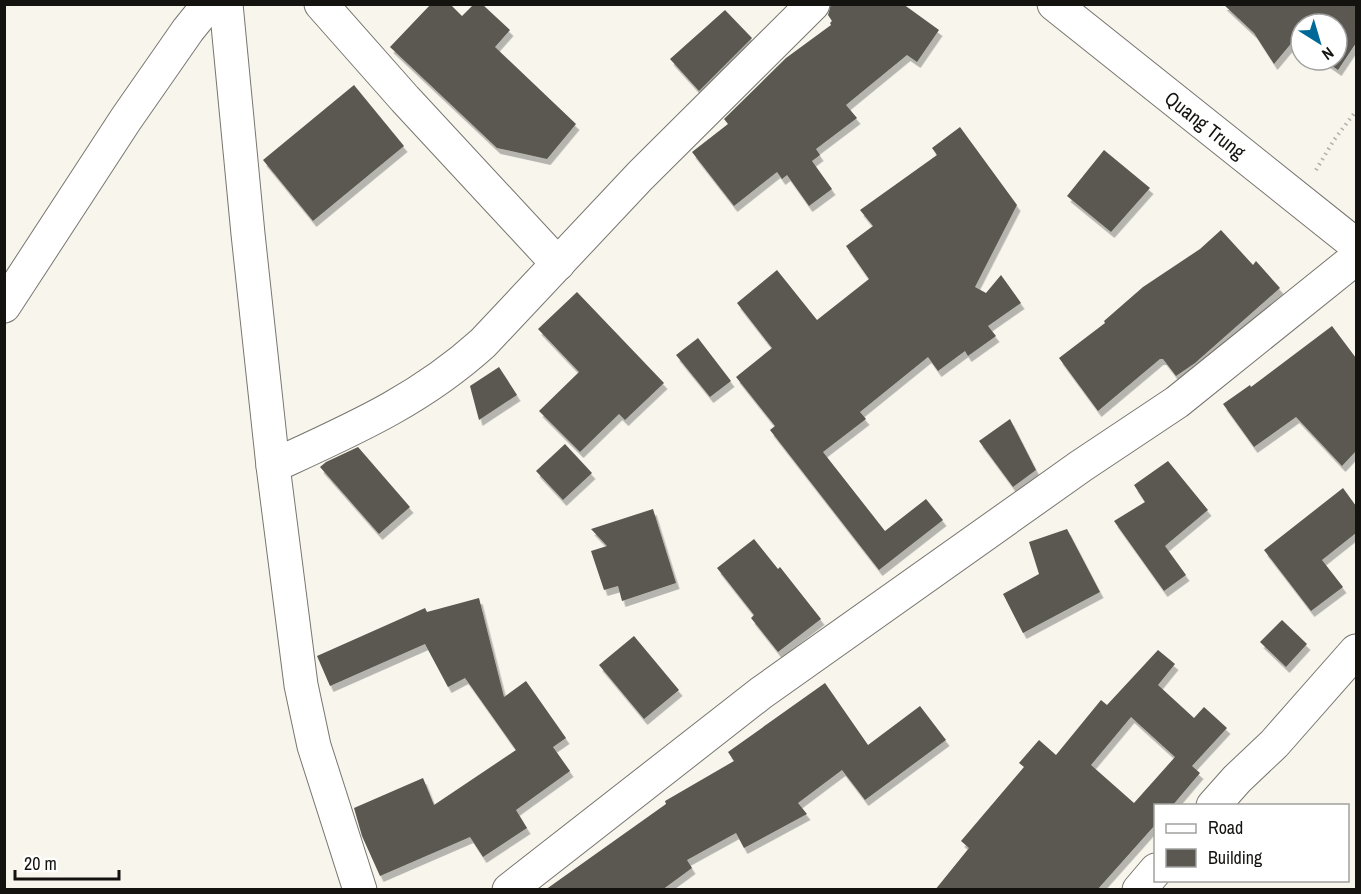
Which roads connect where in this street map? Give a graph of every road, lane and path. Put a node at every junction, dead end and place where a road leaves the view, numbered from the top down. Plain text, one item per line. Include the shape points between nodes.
1 (209, 4) edge
2 (226, 4) edge
3 (321, 4) edge
4 (813, 4) edge
5 (1054, 4) edge
6 (1356, 111) edge
7 (1298, 199) junction
8 (1356, 245) edge
9 (1356, 258) edge
10 (558, 264) junction
11 (4, 306) edge
12 (273, 466) junction
13 (1356, 651) edge
14 (1215, 804) edge
15 (1154, 871) edge
16 (360, 890) edge
17 (509, 890) edge
18 (1138, 890) edge

1 - 11 street via 126,119
2 - 12 street
3 - 10 street
4 - 10 street via 640,176
5 - 7 street, Quang Trung
6 - 7 path
7 - 8 street, Quang Trung
9 - 17 street via 1178,402 1081,466 761,693
10 - 12 street via 483,343 439,380 361,426
12 - 16 street via 301,685 314,746
13 - 14 street
15 - 18 street

